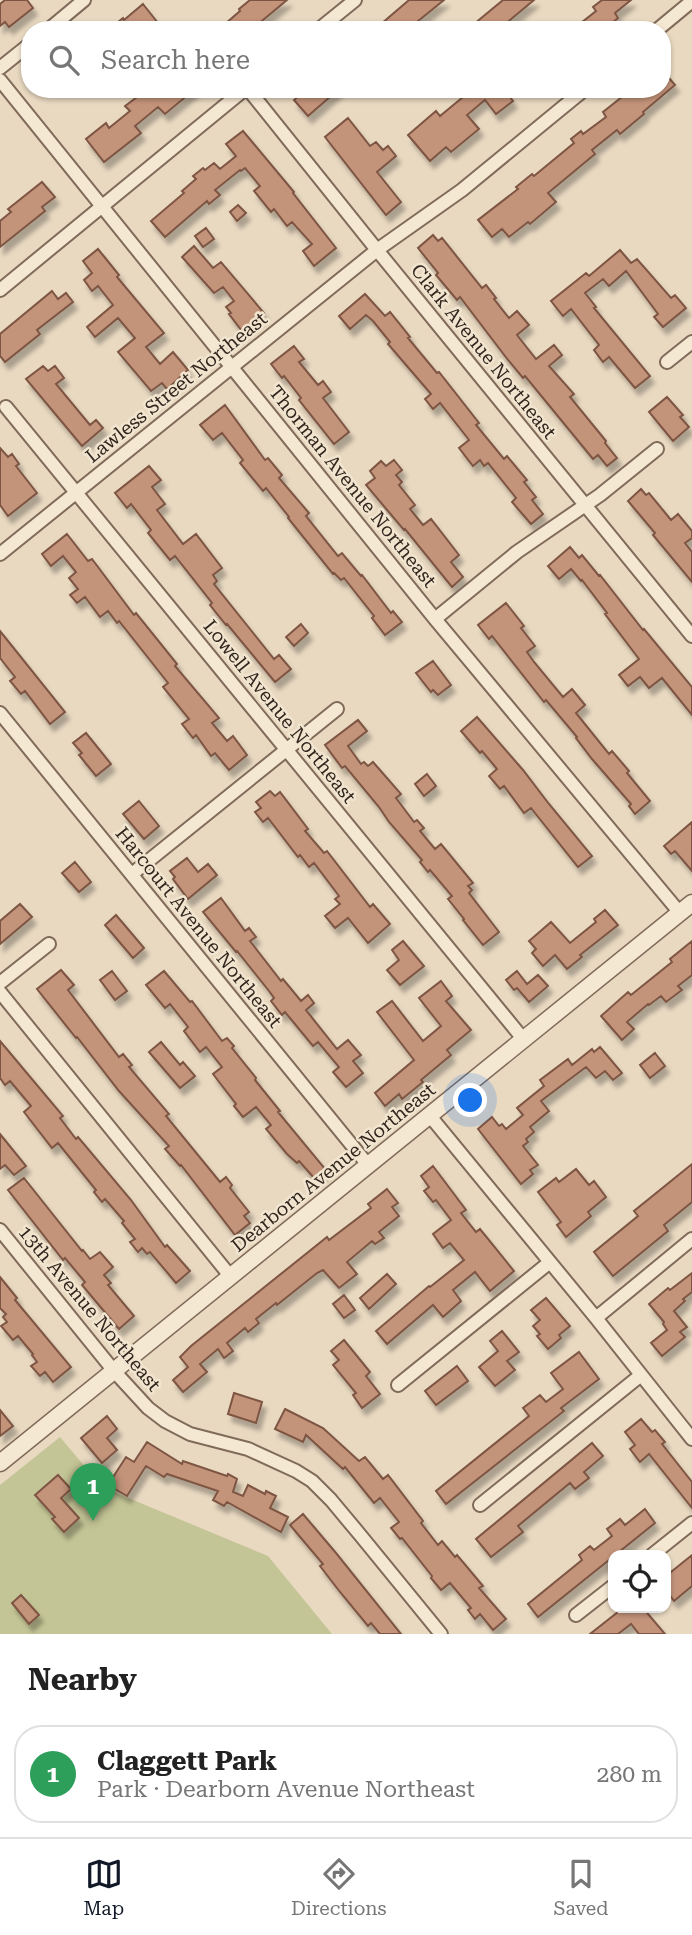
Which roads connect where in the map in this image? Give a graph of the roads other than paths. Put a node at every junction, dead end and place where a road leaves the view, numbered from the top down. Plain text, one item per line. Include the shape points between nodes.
1 (84, 0) edge
2 (355, 0) edge
3 (692, 1) edge
4 (59, 21) edge
5 (329, 21) edge
6 (668, 21) edge
7 (21, 51) edge
8 (0, 68) edge
9 (0, 80) edge
10 (236, 98) edge
11 (254, 98) edge
12 (574, 98) edge
13 (102, 206) junction
14 (377, 250) junction
15 (0, 290) edge
16 (692, 342) edge
17 (667, 362) dead end
18 (232, 366) junction
19 (6, 407) dead end
20 (657, 449) dead end
21 (76, 493) junction
22 (584, 504) junction
23 (0, 554) edge
24 (435, 619) junction
25 (692, 636) edge
26 (337, 709) dead end
27 (0, 713) edge
28 (286, 750) junction
29 (132, 874) junction
30 (686, 908) edge
31 (49, 944) dead end
32 (0, 983) edge
33 (0, 992) edge
34 (524, 1040) junction
35 (430, 1116) junction
36 (368, 1166) junction
37 (0, 1230) edge
38 (692, 1240) edge
39 (550, 1262) junction
40 (231, 1277) junction
41 (596, 1318) junction
42 (114, 1371) junction
43 (641, 1375) junction
44 (398, 1385) dead end
45 (692, 1439) edge
46 (0, 1463) edge
47 (480, 1505) dead end
48 (692, 1523) edge
49 (658, 1550) edge
50 (608, 1590) edge
51 (576, 1615) dead end
52 (441, 1634) edge

1 - 4 street
2 - 5 street
3 - 6 street
7 - 8 street
9 - 13 street, Thorman Avenue Northeast
10 - 13 street
11 - 14 street, Clark Avenue Northeast
12 - 14 street, Lawless Street Northeast via 461,190
13 - 15 street
13 - 18 street, Thorman Avenue Northeast
14 - 18 street, Lawless Street Northeast
14 - 22 street, Clark Avenue Northeast
16 - 17 street
18 - 21 street, Lawless Street Northeast
18 - 24 street, Thorman Avenue Northeast
19 - 21 street, Lowell Avenue Northeast
20 - 22 street
21 - 23 street, Lawless Street Northeast
21 - 28 street, Lowell Avenue Northeast
22 - 24 street
22 - 25 street, Clark Avenue Northeast
24 - 30 street, Thorman Avenue Northeast
26 - 28 street
27 - 29 street, Harcourt Avenue Northeast
28 - 29 street
28 - 34 street, Lowell Avenue Northeast
29 - 36 street, Harcourt Avenue Northeast
30 - 34 street, Dearborn Avenue Northeast
31 - 32 street
33 - 40 street
34 - 35 street, Dearborn Avenue Northeast
35 - 36 street, Dearborn Avenue Northeast
35 - 39 street
36 - 40 street, Dearborn Avenue Northeast
37 - 42 street, 13th Avenue Northeast
38 - 41 street
39 - 41 street
39 - 44 street
40 - 42 street, Dearborn Avenue Northeast
41 - 43 street
42 - 46 street, Dearborn Avenue Northeast
42 - 52 street, 13th Avenue Northeast via 165,1421 190,1434 248,1449 312,1481
43 - 45 street
43 - 47 street
48 - 49 street
50 - 51 street

